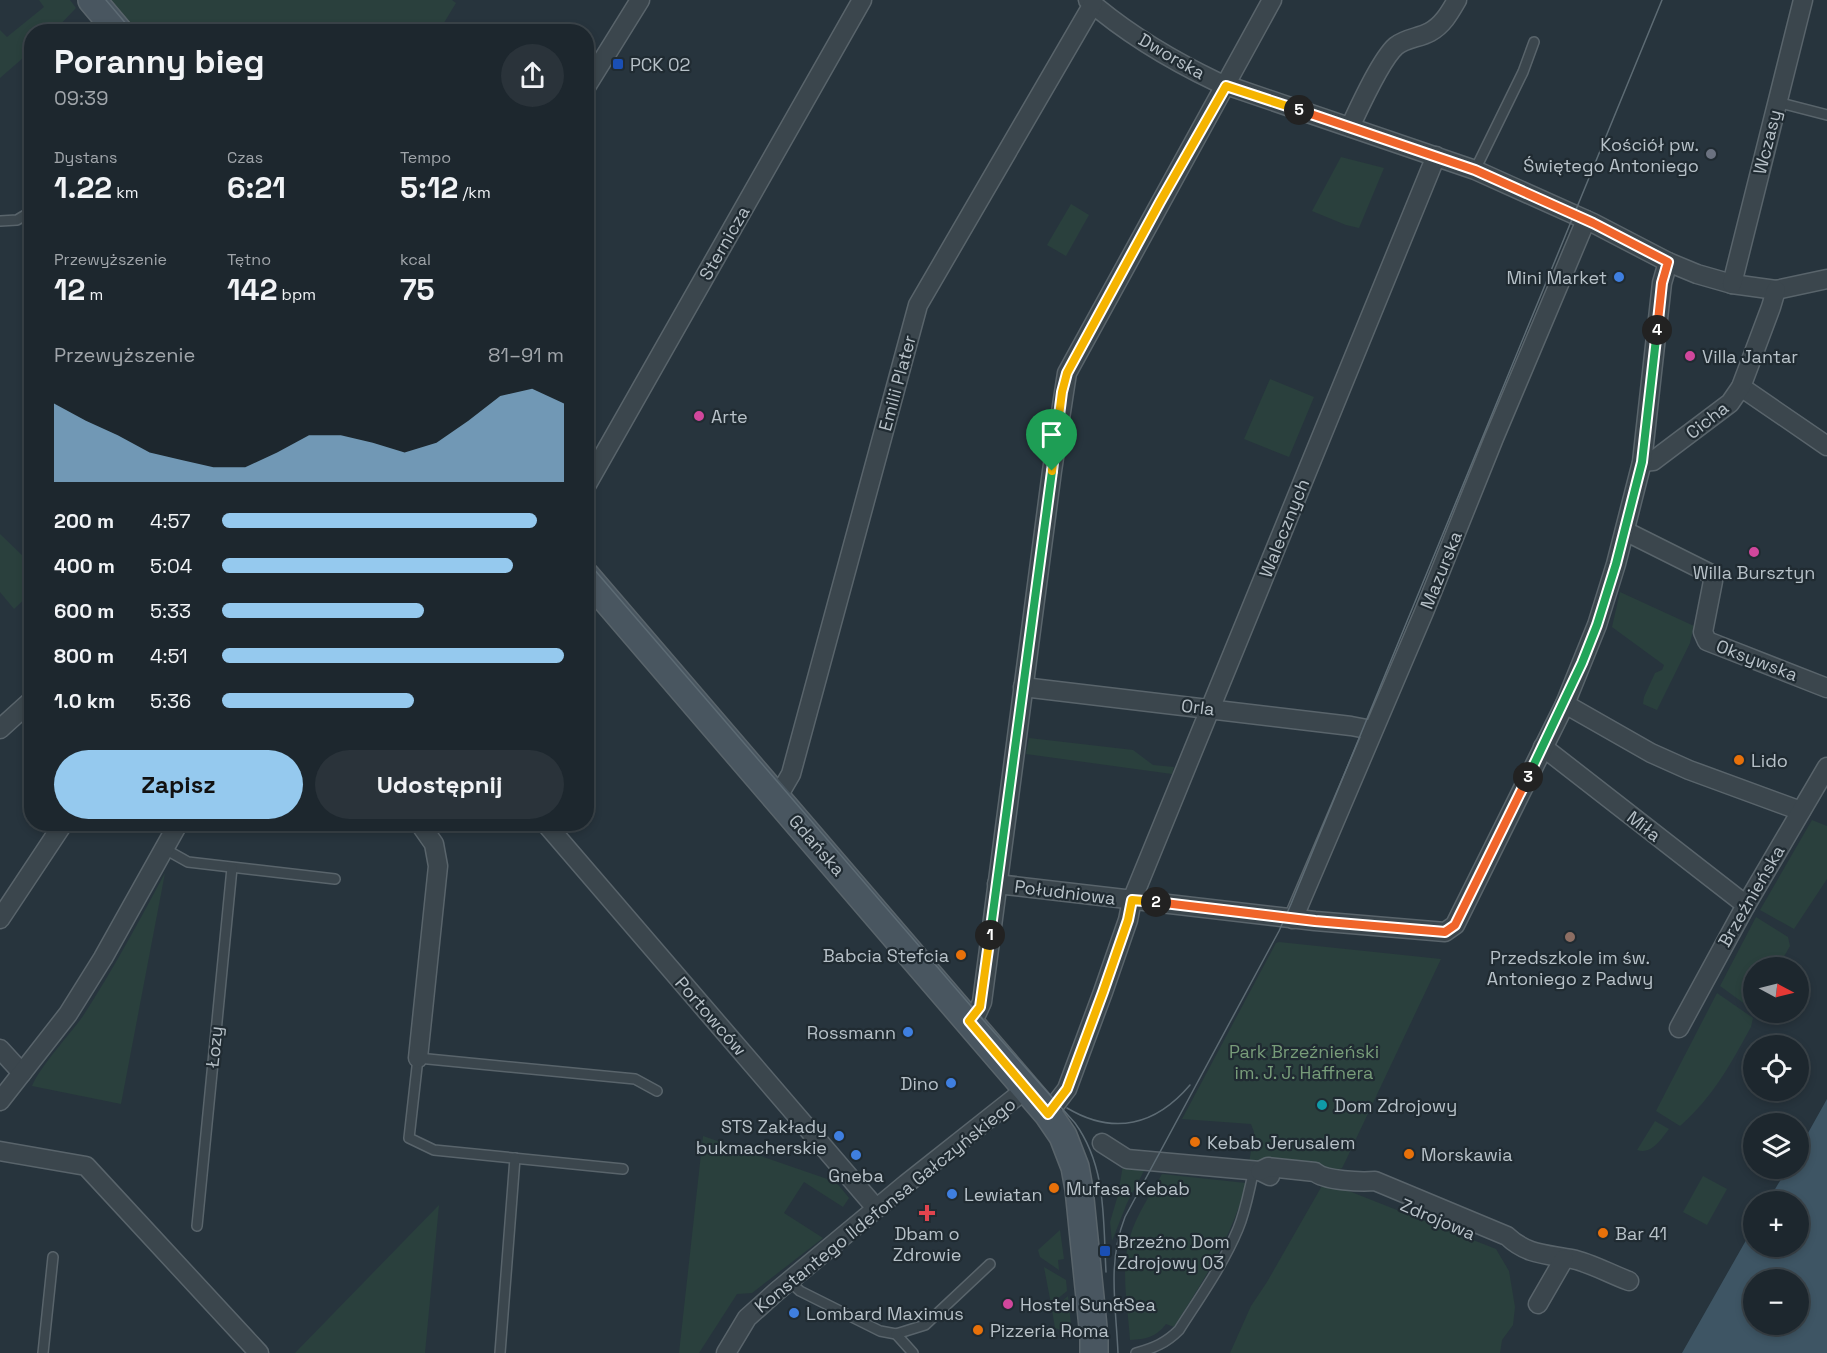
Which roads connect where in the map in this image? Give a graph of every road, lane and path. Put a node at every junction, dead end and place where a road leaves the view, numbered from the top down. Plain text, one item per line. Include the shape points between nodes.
1 (92, 0) edge
2 (640, 0) edge
3 (862, 0) edge
4 (1272, 0) edge
5 (1457, 0) edge
6 (1803, 0) edge
7 (1097, 4) edge
8 (112, 24) edge
9 (1534, 42) dead end
10 (594, 74) edge
11 (1226, 86) junction
12 (1777, 102) junction
13 (1827, 115) edge
14 (1350, 128) junction
15 (1436, 156) junction
16 (1475, 170) junction
17 (24, 216) edge
18 (1586, 220) junction
19 (0, 221) edge
20 (1668, 262) junction
21 (1827, 279) edge
22 (1732, 284) junction
23 (1776, 290) junction
24 (1741, 387) junction
25 (1827, 446) edge
26 (1642, 462) junction
27 (594, 472) edge
28 (1625, 531) junction
29 (594, 585) edge
30 (1023, 687) junction
31 (1827, 688) edge
32 (1565, 704) junction
33 (24, 707) edge
34 (1210, 709) junction
35 (0, 729) edge
36 (1372, 730) junction
37 (1543, 747) junction
38 (1827, 767) edge
39 (777, 798) junction
40 (1801, 811) junction
41 (58, 831) edge
42 (174, 831) edge
43 (425, 831) edge
44 (552, 831) edge
45 (164, 848) junction
46 (232, 868) junction
47 (335, 879) dead end
48 (997, 884) junction
49 (1132, 900) junction
50 (1746, 906) junction
51 (0, 919) edge
52 (1293, 919) junction
53 (969, 1021) junction
54 (1679, 1028) dead end
55 (0, 1049) edge
56 (418, 1058) junction
57 (22, 1073) junction
58 (1026, 1089) junction
59 (657, 1091) dead end
60 (0, 1101) edge
61 (1048, 1114) junction
62 (1102, 1143) dead end
63 (0, 1151) edge
64 (0, 1158) edge
65 (515, 1158) junction
66 (623, 1169) dead end
67 (1257, 1171) junction
68 (876, 1208) junction
69 (197, 1226) dead end
70 (53, 1257) dead end
71 (990, 1264) dead end
72 (1563, 1264) junction
73 (789, 1281) junction
74 (1629, 1281) dead end
75 (1538, 1304) dead end
76 (896, 1334) junction
77 (43, 1353) edge
78 (259, 1353) edge
79 (500, 1353) edge
80 (726, 1353) edge
81 (913, 1353) edge
82 (1094, 1353) edge
83 (1136, 1353) edge

1 - 8 street
2 - 10 street
3 - 27 street, Sternicza
4 - 11 street
5 - 14 street via 1444,22 1397,46 1387,56
6 - 12 street, Wczasy
7 - 11 street, Dworska via 1156,50
7 - 39 street, Emilii Plater via 918,304 791,774
9 - 16 lane
11 - 14 street, Dworska
11 - 30 street via 1067,373
12 - 13 lane
12 - 22 street, Wczasy
14 - 15 street, Dworska
15 - 16 street, Dworska
15 - 34 street, Walecznych
16 - 18 street, Dworska
17 - 19 lane
18 - 20 street, Dworska
18 - 36 street, Mazurska
20 - 22 street, Dworska
20 - 26 street via 1662,283
21 - 23 street, Dworska
22 - 23 street, Dworska
23 - 24 street, Cicha
24 - 25 street
24 - 26 street, Cicha via 1730,403 1653,462
26 - 28 street
28 - 31 street, Oksywska via 1711,574 1703,632 1707,641
28 - 32 street via 1597,625
29 - 39 street, Gdańska
30 - 34 street, Orla
30 - 48 street
32 - 37 street
32 - 40 street via 1651,753
33 - 35 street
34 - 36 street, Orla
34 - 49 street, Walecznych
36 - 52 street, Mazurska
37 - 50 street, Miła
37 - 52 street, Południowa via 1450,929 1445,932
38 - 40 street, Brzeźnieńska
39 - 53 street, Gdańska
40 - 50 street, Brzeźnieńska
41 - 51 street
42 - 45 street
43 - 56 street via 434,844 438,866
44 - 68 street, Portowców
45 - 46 lane via 188,862
45 - 57 street via 69,1014
46 - 47 lane
46 - 69 lane, Łozy
48 - 49 street, Południowa
48 - 53 street via 982,1002
49 - 52 street, Południowa
49 - 61 street, Południowa via 1067,1089
50 - 54 street, Brzeźnieńska
53 - 58 street, Gdańska
55 - 57 street
56 - 59 lane via 635,1079
56 - 65 lane via 409,1138 434,1150
57 - 60 street
58 - 61 street, Gdańska
58 - 68 street, Konstantego Ildefonsa Gałczyńskiego
61 - 82 street, Gdańska via 1071,1155 1079,1190
62 - 67 street, Zdrojowa via 1127,1160
63 - 64 lane
63 - 78 street via 86,1166
65 - 66 lane
65 - 79 lane
67 - 72 street, Zdrojowa via 1268,1167 1363,1182 1371,1191 1502,1247 1517,1246
67 - 83 lane via 1223,1260 1179,1330 1157,1347
68 - 73 street, Konstantego Ildefonsa Gałczyńskiego
70 - 77 lane
71 - 76 lane via 925,1324
72 - 74 street, Zdrojowa via 1572,1259
72 - 75 street
73 - 76 lane via 830,1306
73 - 80 street, Konstantego Ildefonsa Gałczyńskiego via 747,1318
76 - 81 lane

